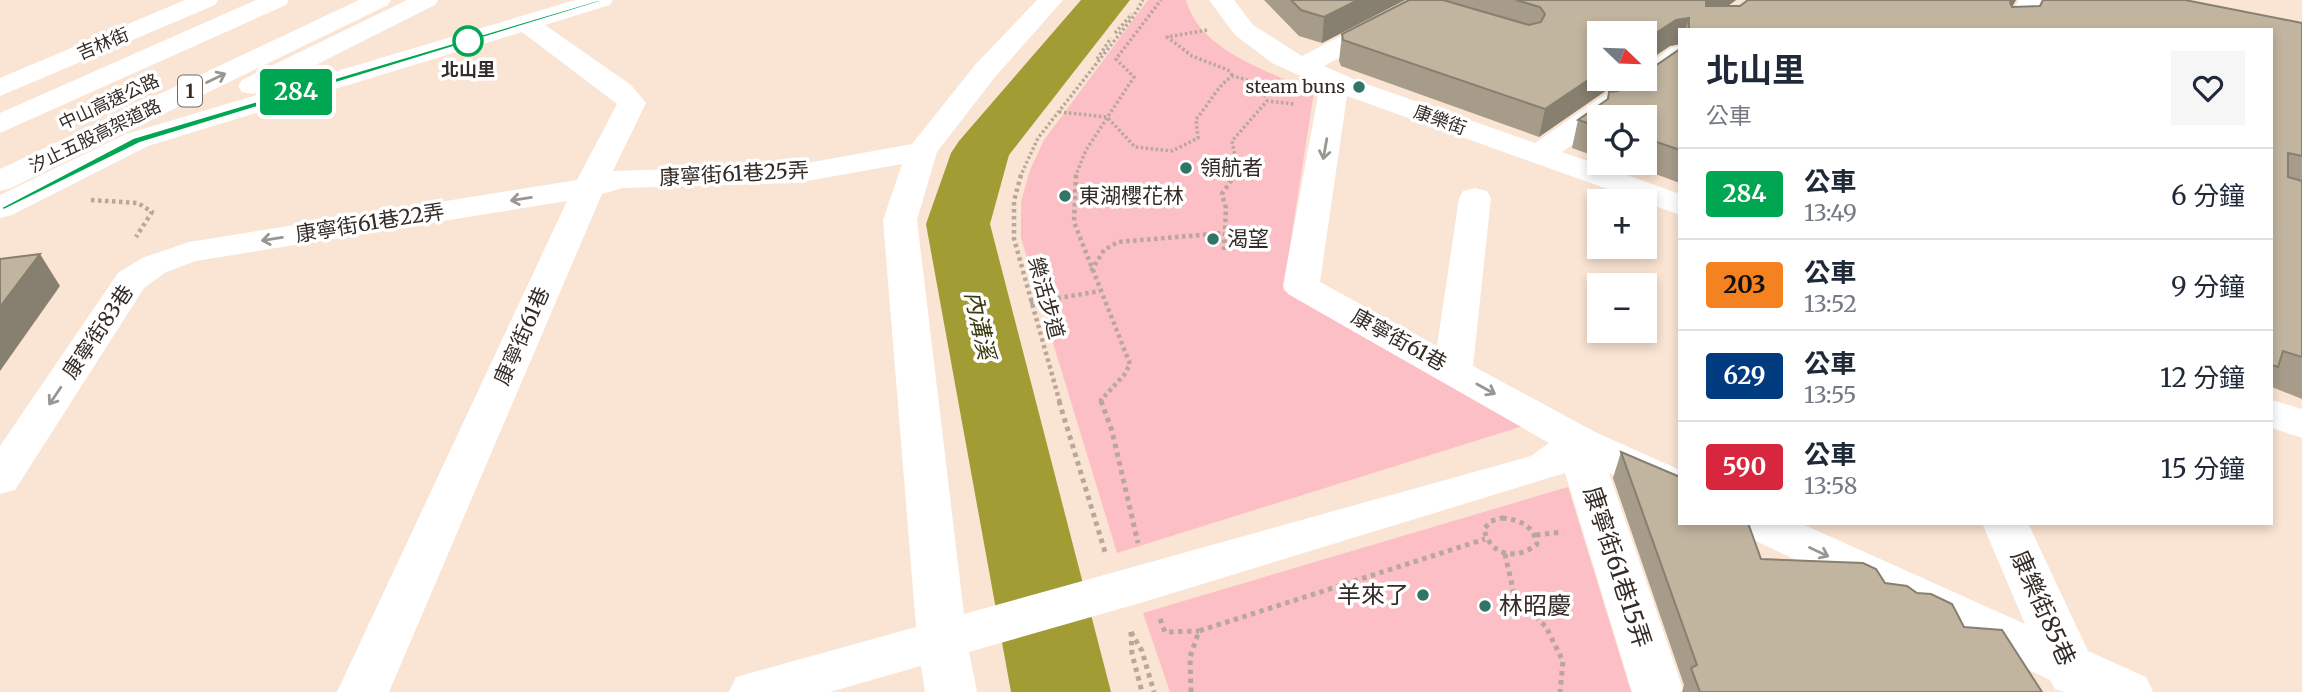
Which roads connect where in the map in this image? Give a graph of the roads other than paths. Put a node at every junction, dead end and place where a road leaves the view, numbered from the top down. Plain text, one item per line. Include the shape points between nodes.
1 (206, 0) edge
2 (240, 0) edge
3 (277, 0) edge
4 (332, 0) edge
5 (379, 0) edge
6 (426, 0) edge
7 (446, 0) edge
8 (601, 0) edge
9 (1051, 0) edge
10 (1221, 0) edge
11 (2031, 0) edge
12 (1422, 4) edge
13 (1452, 19) edge
14 (526, 23) junction
15 (2015, 28) edge
16 (1678, 55) edge
17 (1319, 74) junction
18 (0, 88) edge
19 (0, 109) edge
20 (213, 117) junction
21 (0, 124) edge
22 (137, 141) junction
23 (922, 150) junction
24 (0, 152) edge
25 (1538, 155) junction
26 (0, 181) edge
27 (589, 188) junction
28 (1475, 198) dead end
29 (1678, 204) edge
30 (0, 208) edge
31 (154, 265) joint
32 (1452, 370) junction
33 (2273, 414) edge
34 (2302, 424) edge
35 (1580, 442) junction
36 (0, 479) edge
37 (1678, 487) edge
38 (1761, 525) edge
39 (2006, 525) edge
40 (942, 642) junction
41 (2076, 679) edge
42 (363, 692) edge
43 (755, 692) edge
44 (951, 692) edge
45 (1658, 692) edge
46 (2127, 692) edge

1 - 18 main road, 吉林街
2 - 19 main road
3 - 21 main road, 中山高速公路 / 1
4 - 24 main road, 中山高速公路 / 1
26 -> 5 main road, 汐止五股高架道路 / 1
6 - 22 main road
7 - 20 main road
8 - 14 main road
9 - 23 main road via 985,71
10 - 17 main road, 康樂街 via 1244,30 1282,57
11 - 15 main road
12 - 13 main road
12 - 17 main road
14 - 20 main road
14 - 27 main road, 康寧街61巷 via 632,103
16 - 25 main road
17 - 25 main road, 康樂街
17 -> 32 main road, 康寧街61巷 via 1301,286
20 - 22 main road
22 - 30 main road
23 - 27 main road, 康寧街61巷25弄 via 796,174 620,179
23 - 40 main road via 900,220
25 - 29 main road, 康樂街
27 -> 31 main road, 康寧街61巷22弄 via 189,252
27 - 42 main road, 康寧街61巷
28 - 32 main road
31 -> 36 main road, 康寧街83巷 via 131,281
32 -> 35 main road, 康寧街61巷
33 - 34 main road
35 - 37 main road, 康寧街61巷
35 - 40 main road via 1546,466
35 - 45 main road, 康寧街61巷15弄 via 1590,486
38 -> 41 main road
39 - 41 main road, 康樂街85巷
40 - 43 main road
40 - 44 main road
41 - 46 main road

